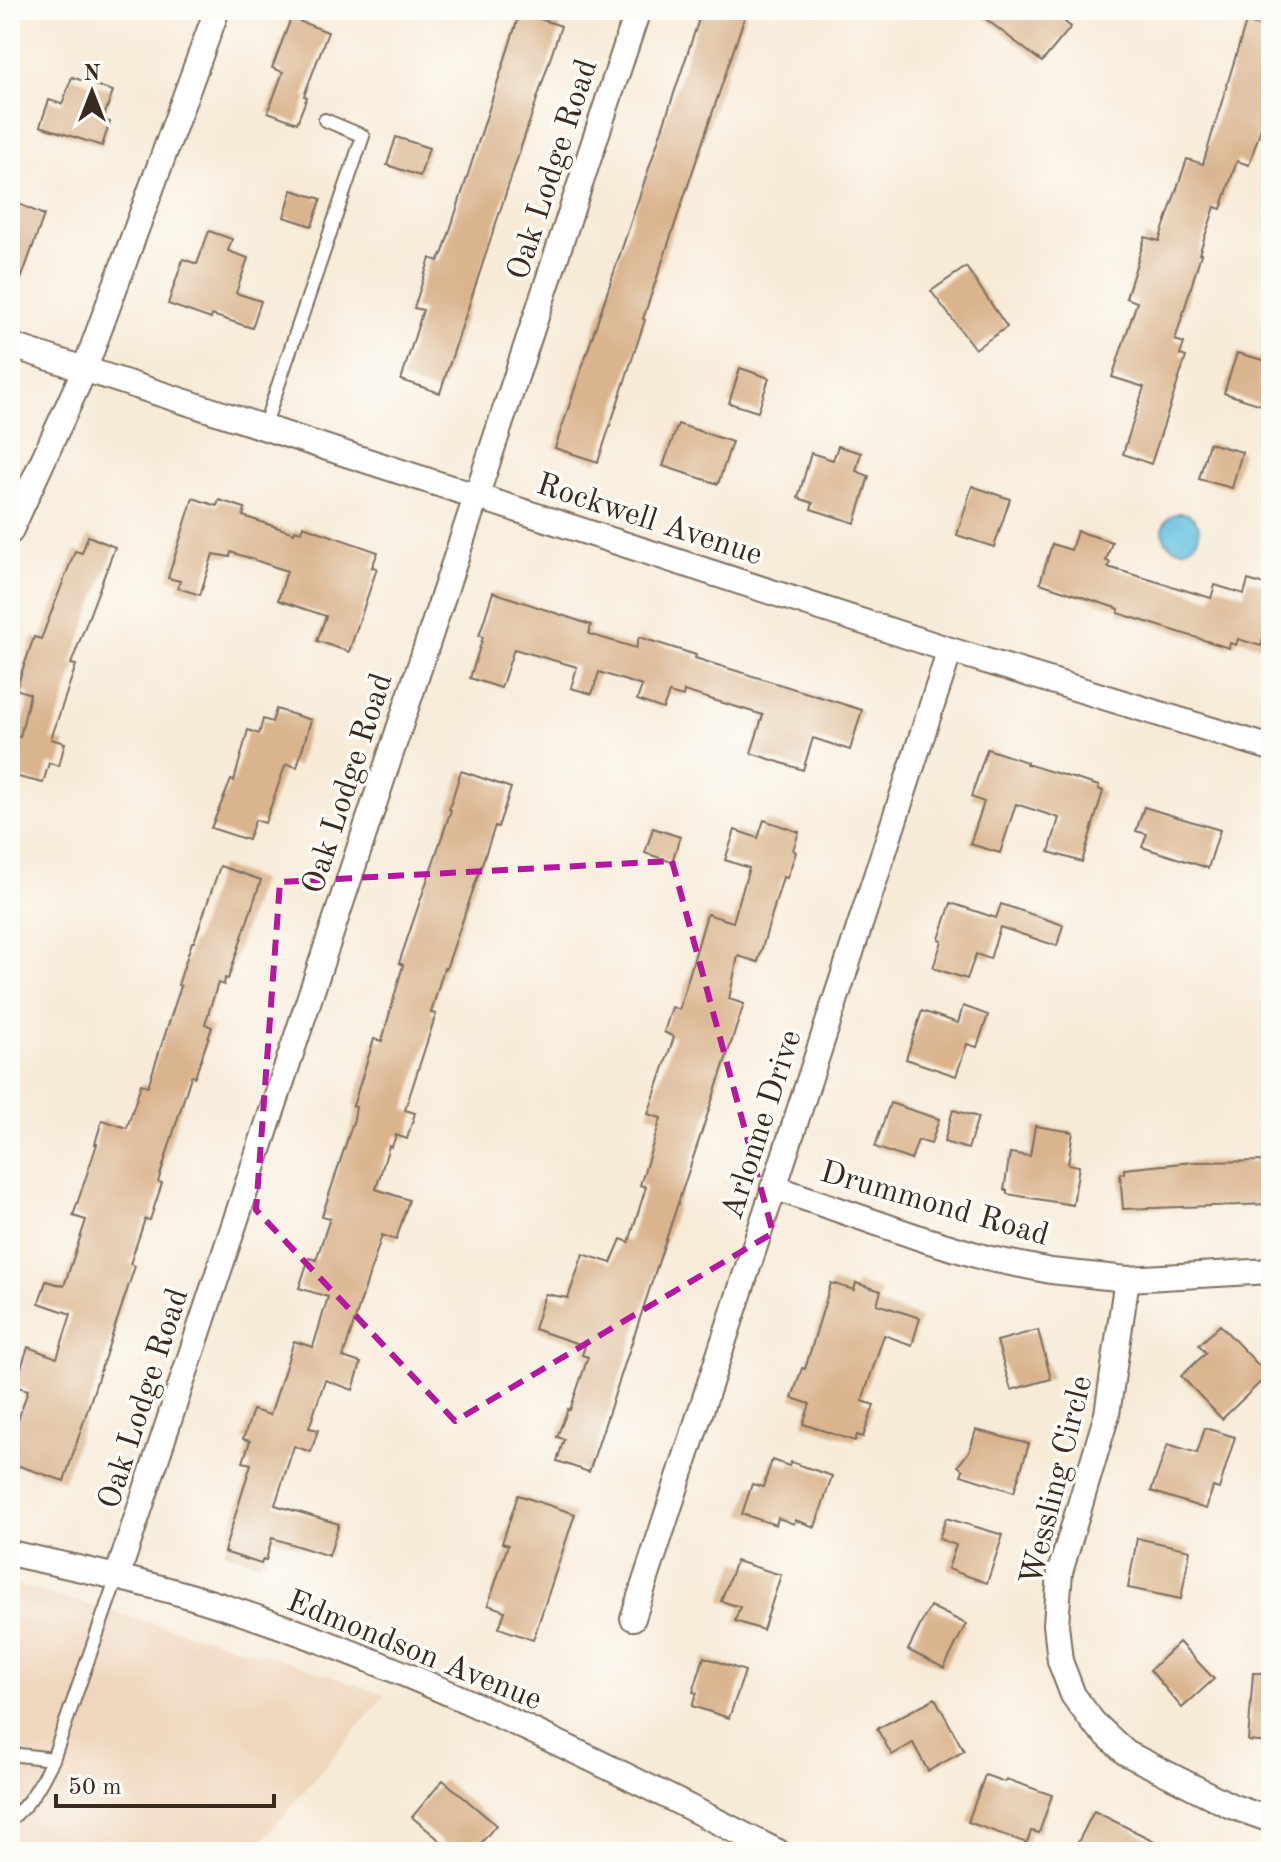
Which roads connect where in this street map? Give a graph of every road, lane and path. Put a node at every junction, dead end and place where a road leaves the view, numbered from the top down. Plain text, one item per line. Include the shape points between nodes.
1 (217, 10) edge
2 (638, 10) edge
3 (325, 120) dead end
4 (10, 345) edge
5 (84, 371) junction
6 (264, 427) junction
7 (476, 494) junction
8 (10, 532) edge
9 (950, 650) junction
10 (1271, 748) edge
11 (773, 1187) junction
12 (1271, 1271) edge
13 (1127, 1279) junction
14 (10, 1553) edge
15 (117, 1577) junction
16 (633, 1618) dead end
17 (10, 1754) edge
18 (53, 1759) junction
19 (10, 1819) edge
20 (1271, 1820) edge
21 (778, 1852) edge

1 - 5 street
2 - 7 street, Oak Lodge Road
3 - 6 lane via 363,136
4 - 5 street, Rockwell Avenue
5 - 6 street, Rockwell Avenue
5 - 8 street
6 - 7 street, Rockwell Avenue
7 - 9 street, Rockwell Avenue
7 - 15 street, Oak Lodge Road
9 - 10 street, Rockwell Avenue
9 - 11 street, Arlonne Drive
11 - 13 street, Drummond Road via 986,1258
11 - 16 street, Arlonne Drive
12 - 13 street, Drummond Road
13 - 20 street, Wessling Circle via 1107,1414 1060,1572 1060,1661 1073,1695 1126,1753 1231,1806
14 - 15 street, Edmondson Avenue
15 - 18 lane
15 - 21 street, Edmondson Avenue via 192,1597 372,1661 579,1752
17 - 18 lane
18 - 19 lane via 22,1811

